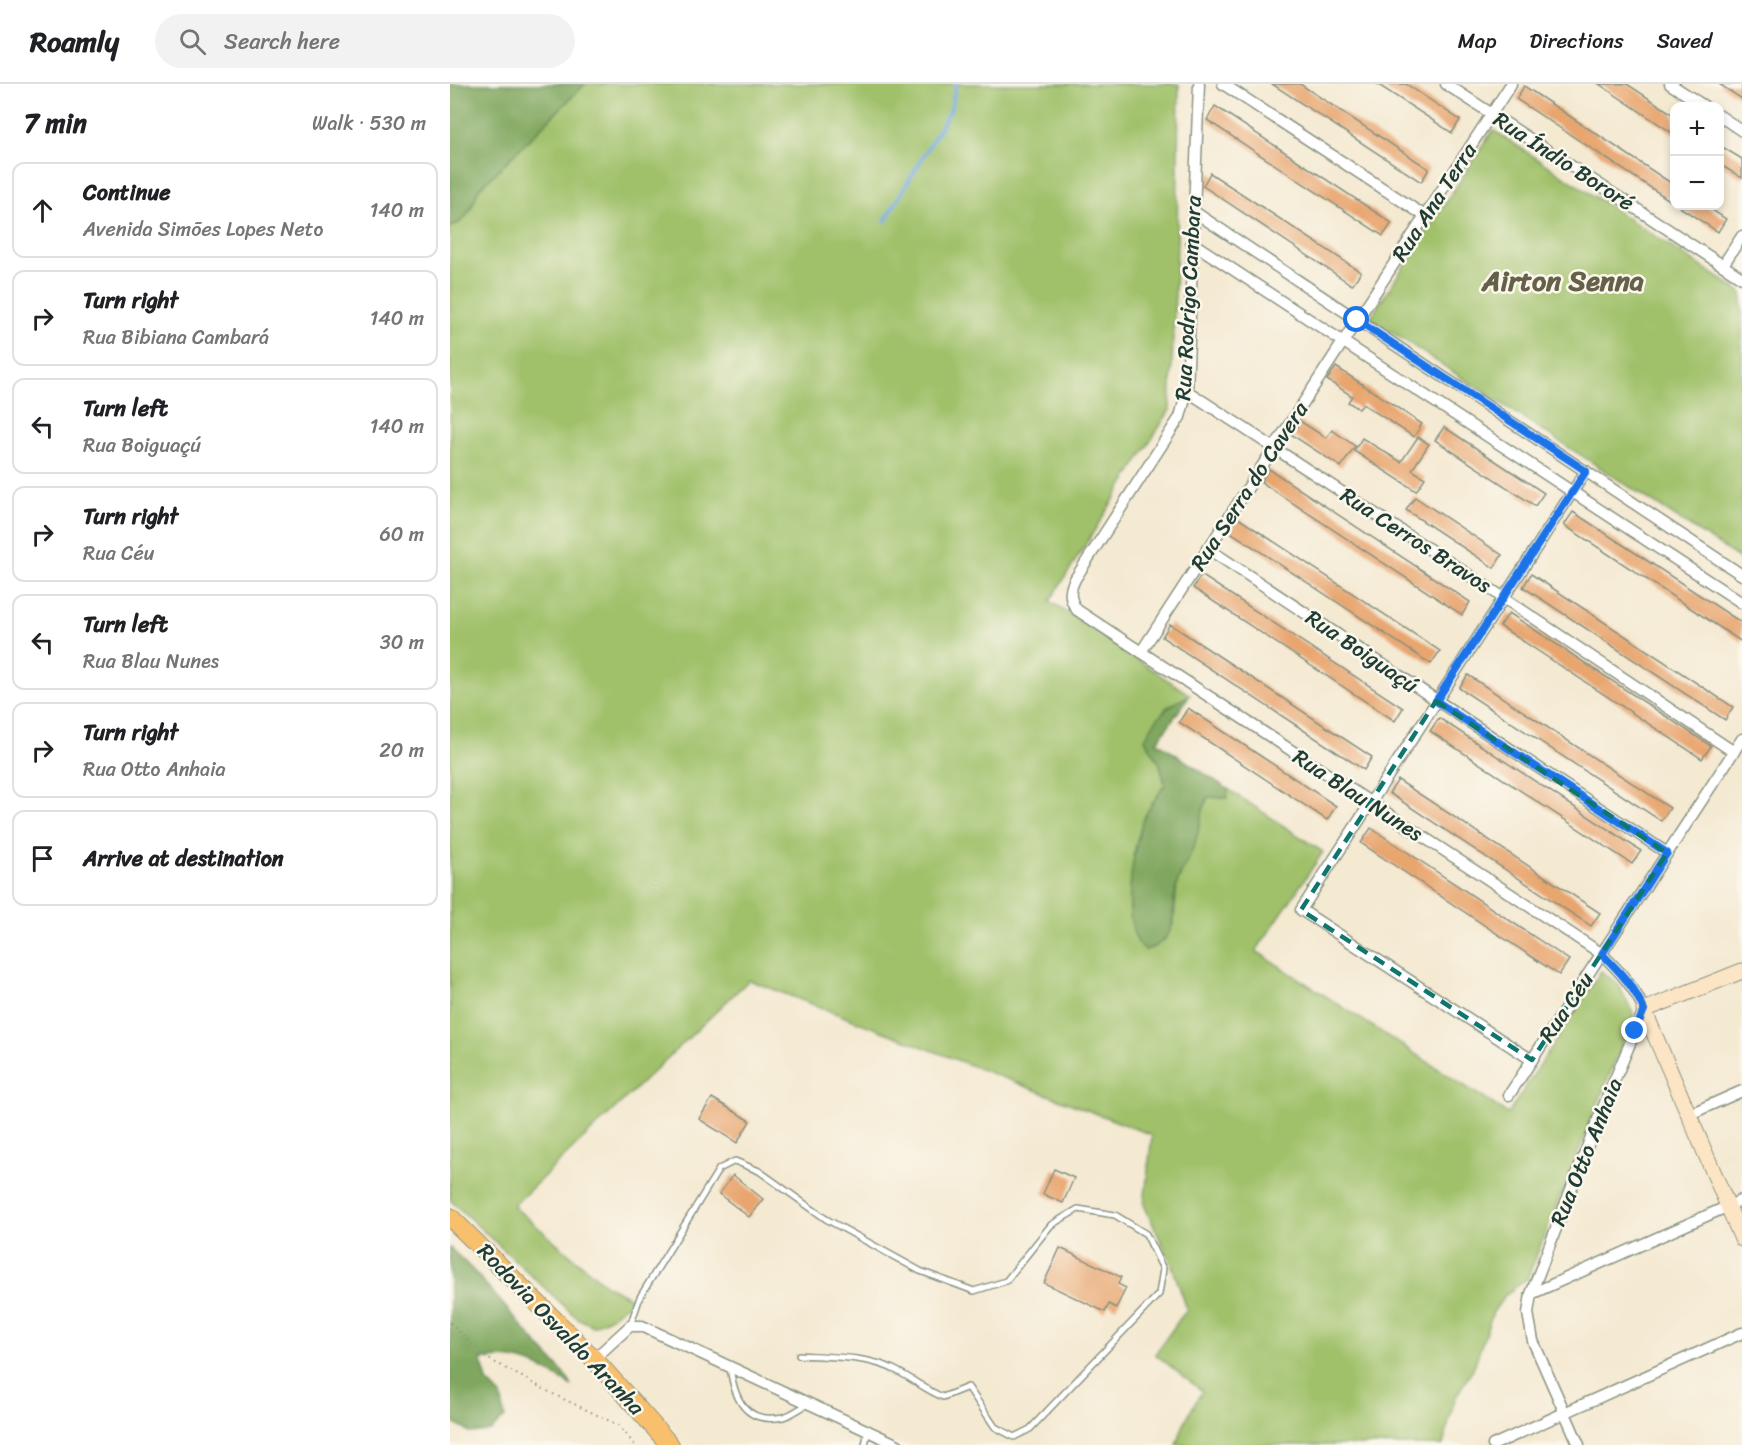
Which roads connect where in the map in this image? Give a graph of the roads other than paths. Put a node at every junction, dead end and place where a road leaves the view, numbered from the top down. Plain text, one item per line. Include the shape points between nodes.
1 (1199, 84) edge
2 (1223, 84) edge
3 (1446, 84) edge
4 (1511, 84) edge
5 (1670, 84) edge
6 (1698, 102) edge
7 (1492, 114) junction
8 (1724, 120) edge
9 (1742, 131) edge
10 (1193, 211) junction
11 (1425, 216) junction
12 (1742, 236) edge
13 (1191, 242) junction
14 (1723, 265) junction
15 (1742, 278) edge
16 (1357, 320) junction
17 (1343, 343) junction
18 (1187, 391) junction
19 (1275, 447) junction
20 (1586, 471) junction
21 (1572, 492) junction
22 (1207, 548) junction
23 (1742, 575) edge
24 (1071, 587) joint
25 (1504, 598) junction
26 (1742, 603) edge
27 (1141, 652) junction
28 (1436, 701) junction
29 (1742, 739) edge
30 (1734, 752) junction
31 (1370, 804) junction
32 (1667, 853) junction
33 (1602, 954) junction
34 (1742, 971) edge
35 (1644, 1010) junction
36 (1532, 1060) junction
37 (1742, 1091) edge
38 (1509, 1095) dead end
39 (1690, 1114) junction
40 (1742, 1200) edge
41 (1727, 1206) junction
42 (450, 1217) edge
43 (1742, 1239) edge
44 (1531, 1294) junction
45 (630, 1326) junction
46 (1742, 1334) edge
47 (799, 1355) dead end
48 (594, 1359) junction
49 (730, 1366) junction
50 (811, 1403) junction
51 (1564, 1412) junction
52 (868, 1430) junction
53 (662, 1442) edge
54 (865, 1445) edge
55 (898, 1445) edge
56 (1493, 1445) edge
57 (1579, 1445) edge

1 - 10 street, Rua Rodrigo Cambara
2 - 11 street
3 - 7 street, Rua Índio Bororé
4 - 7 street, Rua Ana Terra
5 - 6 street
7 - 11 street, Rua Ana Terra
7 - 14 street, Rua Índio Bororé
8 - 9 street
10 - 13 street, Rua Rodrigo Cambara
10 - 16 street
11 - 16 street, Rua Ana Terra
12 - 14 street
13 - 17 street
13 - 18 street, Rua Rodrigo Cambara
14 - 15 street, Rua Índio Bororé
16 - 17 street, Rua Serra do Cavera
16 - 20 street
17 - 19 street, Rua Serra do Cavera
17 - 21 street
18 - 19 street, Rua Cerros Bravos
18 - 24 street, Rua Rodrigo Cambara via 1180,417
19 - 22 street, Rua Serra do Cavera
19 - 25 street, Rua Cerros Bravos
20 - 21 street
20 - 23 street
21 - 25 street
21 - 26 street
22 - 27 street, Rua Serra do Cavera
22 - 28 street, Rua Boiguaçú
24 - 27 street, Rua Blau Nunes via 1070,600 1077,610
25 - 28 street
25 - 30 street, Rua Cerros Bravos
27 - 31 street, Rua Blau Nunes
28 - 31 street
28 - 32 street, Rua Boiguaçú
29 - 30 street, Rua Céu
30 - 32 street, Rua Céu
31 - 33 street, Rua Blau Nunes
31 - 36 street via 1301,910
32 - 33 street, Rua Céu
33 - 35 street, Rua Blau Nunes via 1629,981
33 - 36 street, Rua Céu
34 - 35 street
35 - 39 street
35 - 44 street, Rua Otto Anhaia
36 - 38 street, Rua Céu
37 - 39 street
39 - 41 street
40 - 41 street
41 - 43 street
41 - 44 street
42 - 48 highway, Rodovia Osvaldo Aranha
44 - 51 street, Rua Otto Anhaia via 1528,1313 1533,1341
45 - 47 lane via 640,1298 719,1169 735,1161 759,1171 826,1219 910,1265 974,1291 1006,1281 1051,1225 1078,1209 1115,1215 1146,1234 1163,1269 1159,1294 1030,1429 1014,1437 995,1427 968,1387 943,1397 895,1370 866,1361
45 - 48 street
45 - 49 street via 642,1326
46 - 51 street
48 - 53 highway, Rodovia Osvaldo Aranha
49 - 50 street
49 - 50 lane via 733,1392 755,1415 782,1417
50 - 52 street
51 - 56 street
51 - 57 street, Rua Otto Anhaia
52 - 54 lane
52 - 55 street

